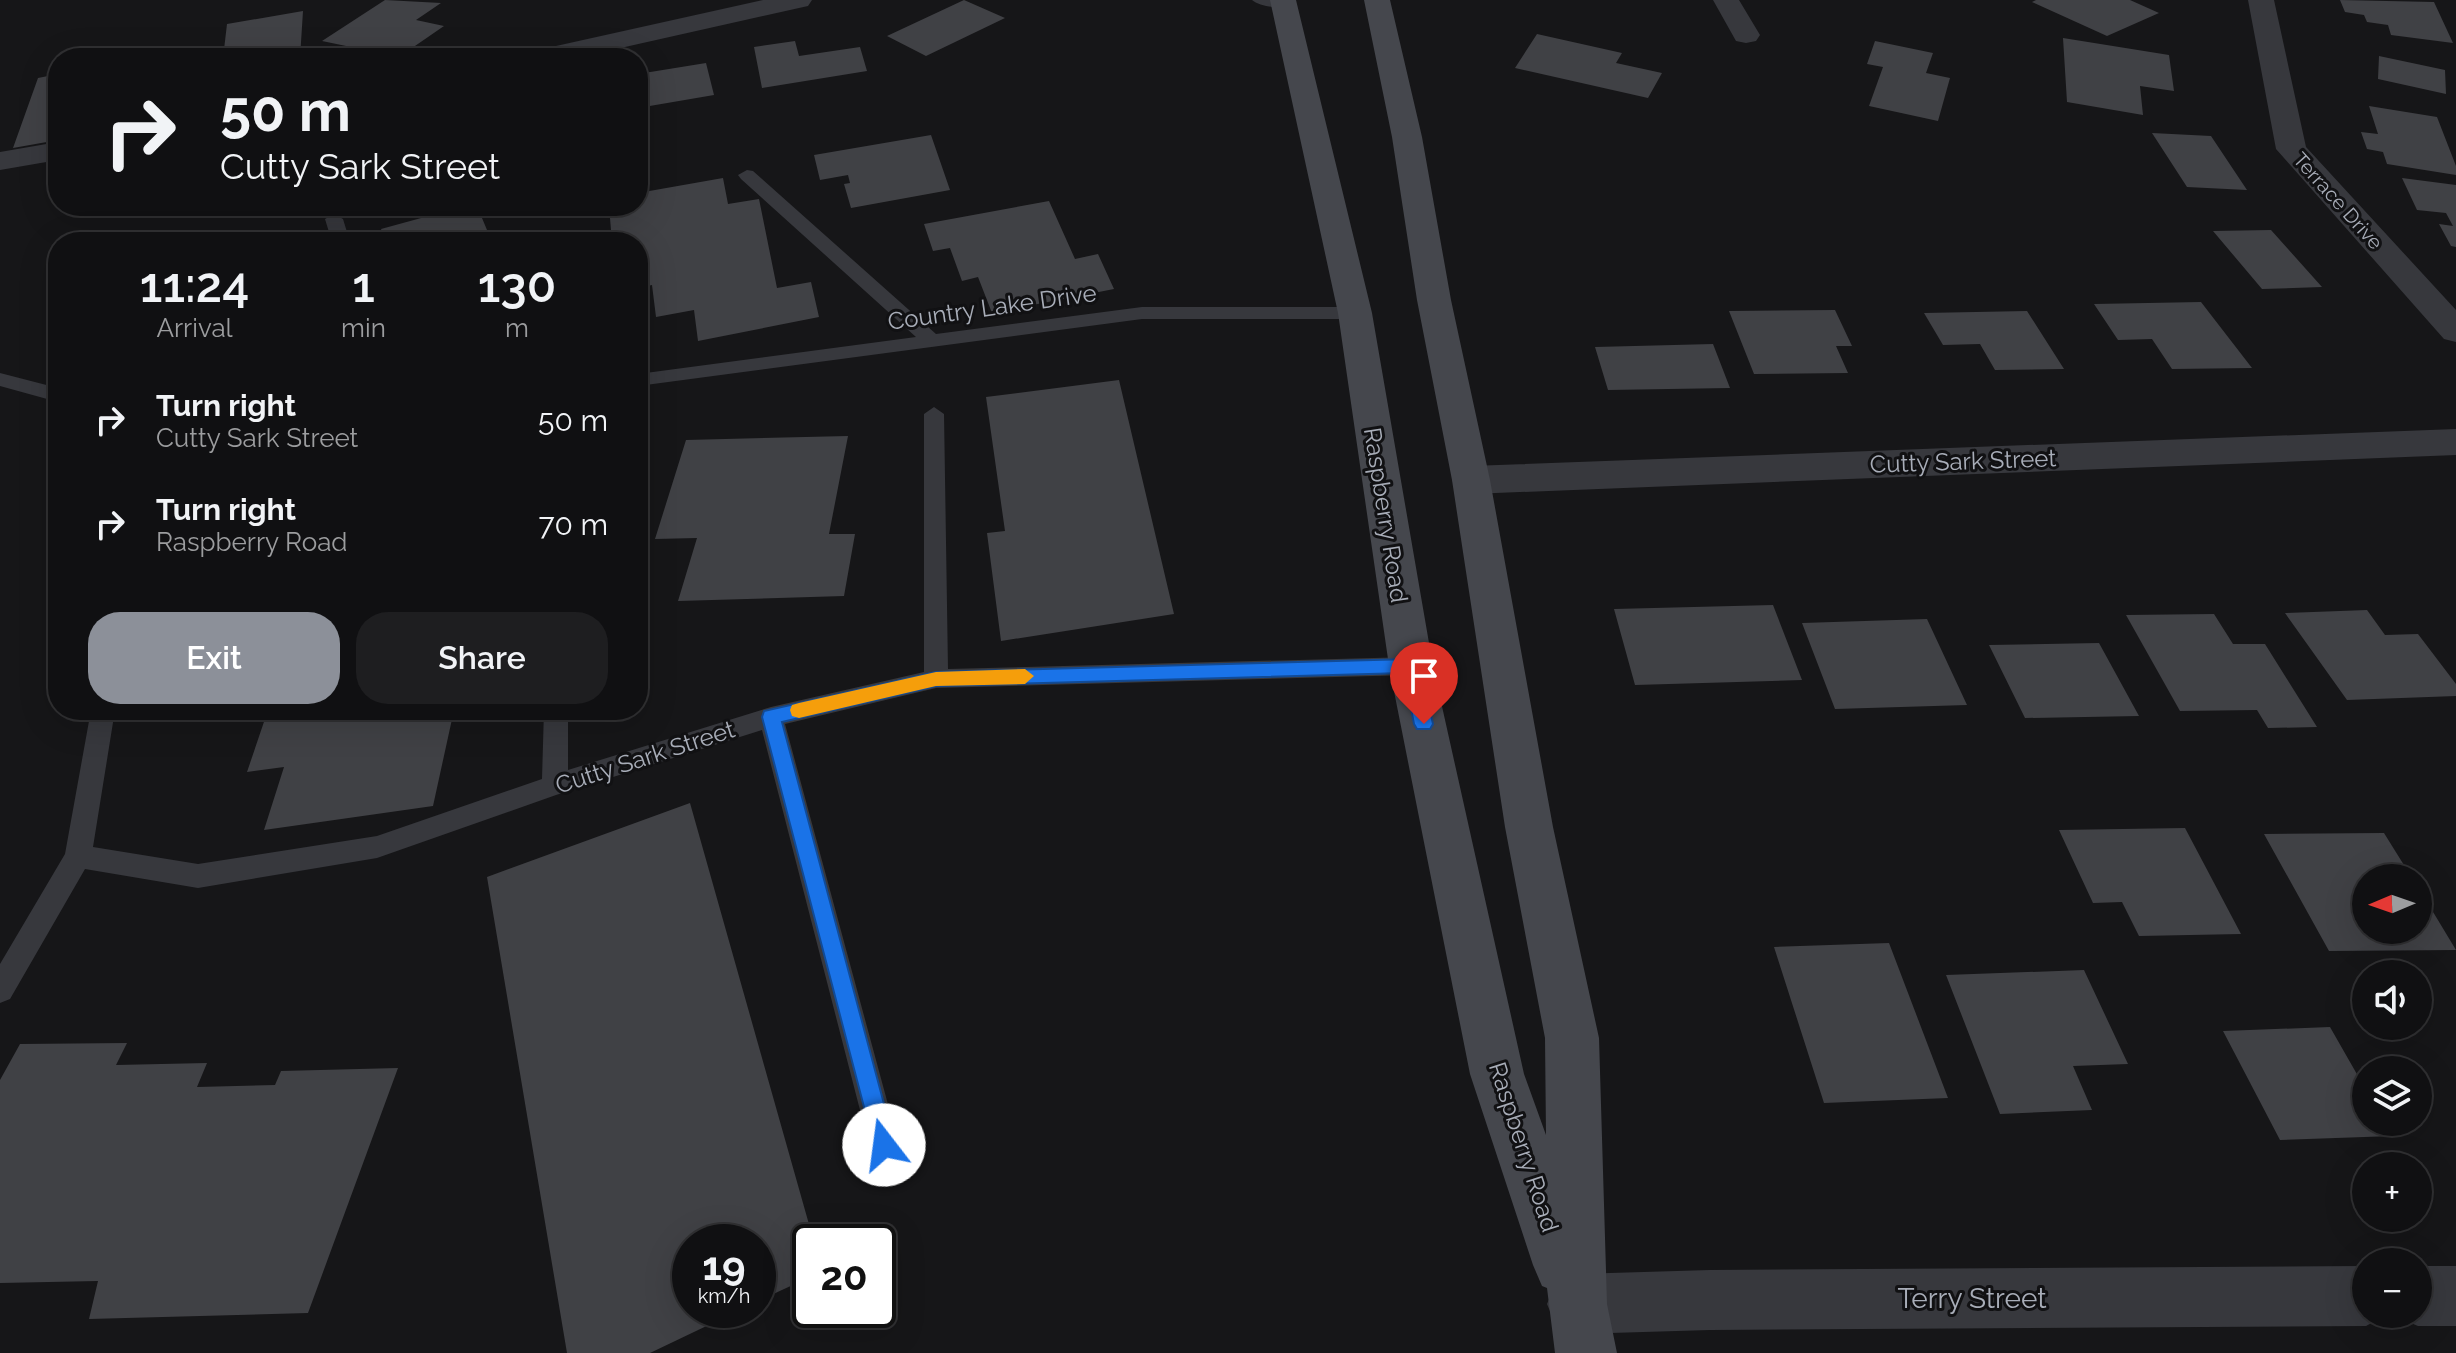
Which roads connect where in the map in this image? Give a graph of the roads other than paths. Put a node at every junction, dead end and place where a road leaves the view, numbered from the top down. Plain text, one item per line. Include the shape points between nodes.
1 (799, 0) edge
2 (1377, 0) edge
3 (1726, 0) edge
4 (2261, 0) edge
5 (1275, 1) edge
6 (1746, 35) dead end
7 (583, 48) edge
8 (48, 153) edge
9 (0, 161) edge
10 (747, 175) dead end
11 (334, 219) dead end
12 (338, 232) edge
13 (1355, 313) junction
14 (2456, 331) edge
15 (932, 341) junction
16 (0, 379) edge
17 (648, 379) edge
18 (48, 392) edge
19 (934, 414) dead end
20 (2456, 442) edge
21 (1471, 480) junction
22 (1411, 666) junction
23 (936, 679) junction
24 (771, 717) junction
25 (101, 720) edge
26 (556, 720) edge
27 (555, 785) junction
28 (78, 856) junction
29 (0, 990) edge
30 (884, 1145) dead end
31 (2352, 1296) edge
32 (2432, 1296) edge
33 (2456, 1296) edge
34 (1581, 1328) edge

1 - 7 street
2 - 21 main road, Raspberry Road
3 - 6 street
4 - 14 street, Terrace Drive via 2291,149
5 - 13 main road, Raspberry Road
8 - 9 street
10 - 15 lane
11 - 12 lane
13 - 15 lane, Country Lake Drive via 1142,313
13 - 22 main road, Raspberry Road
15 - 17 lane, Country Lake Drive
16 - 18 lane
19 - 23 lane
20 - 21 street, Cutty Sark Street
21 - 34 main road, Raspberry Road via 1529,827 1572,1038
22 - 23 lane, Cutty Sark Street
22 - 34 main road, Raspberry Road via 1497,1074
23 - 24 lane, Cutty Sark Street
24 - 27 lane, Cutty Sark Street
24 - 30 lane
25 - 28 lane
26 - 27 lane
27 - 28 lane, Cutty Sark Street via 377,847 198,876
28 - 29 lane
31 - 34 street, Terry Street via 1710,1300
32 - 33 street

